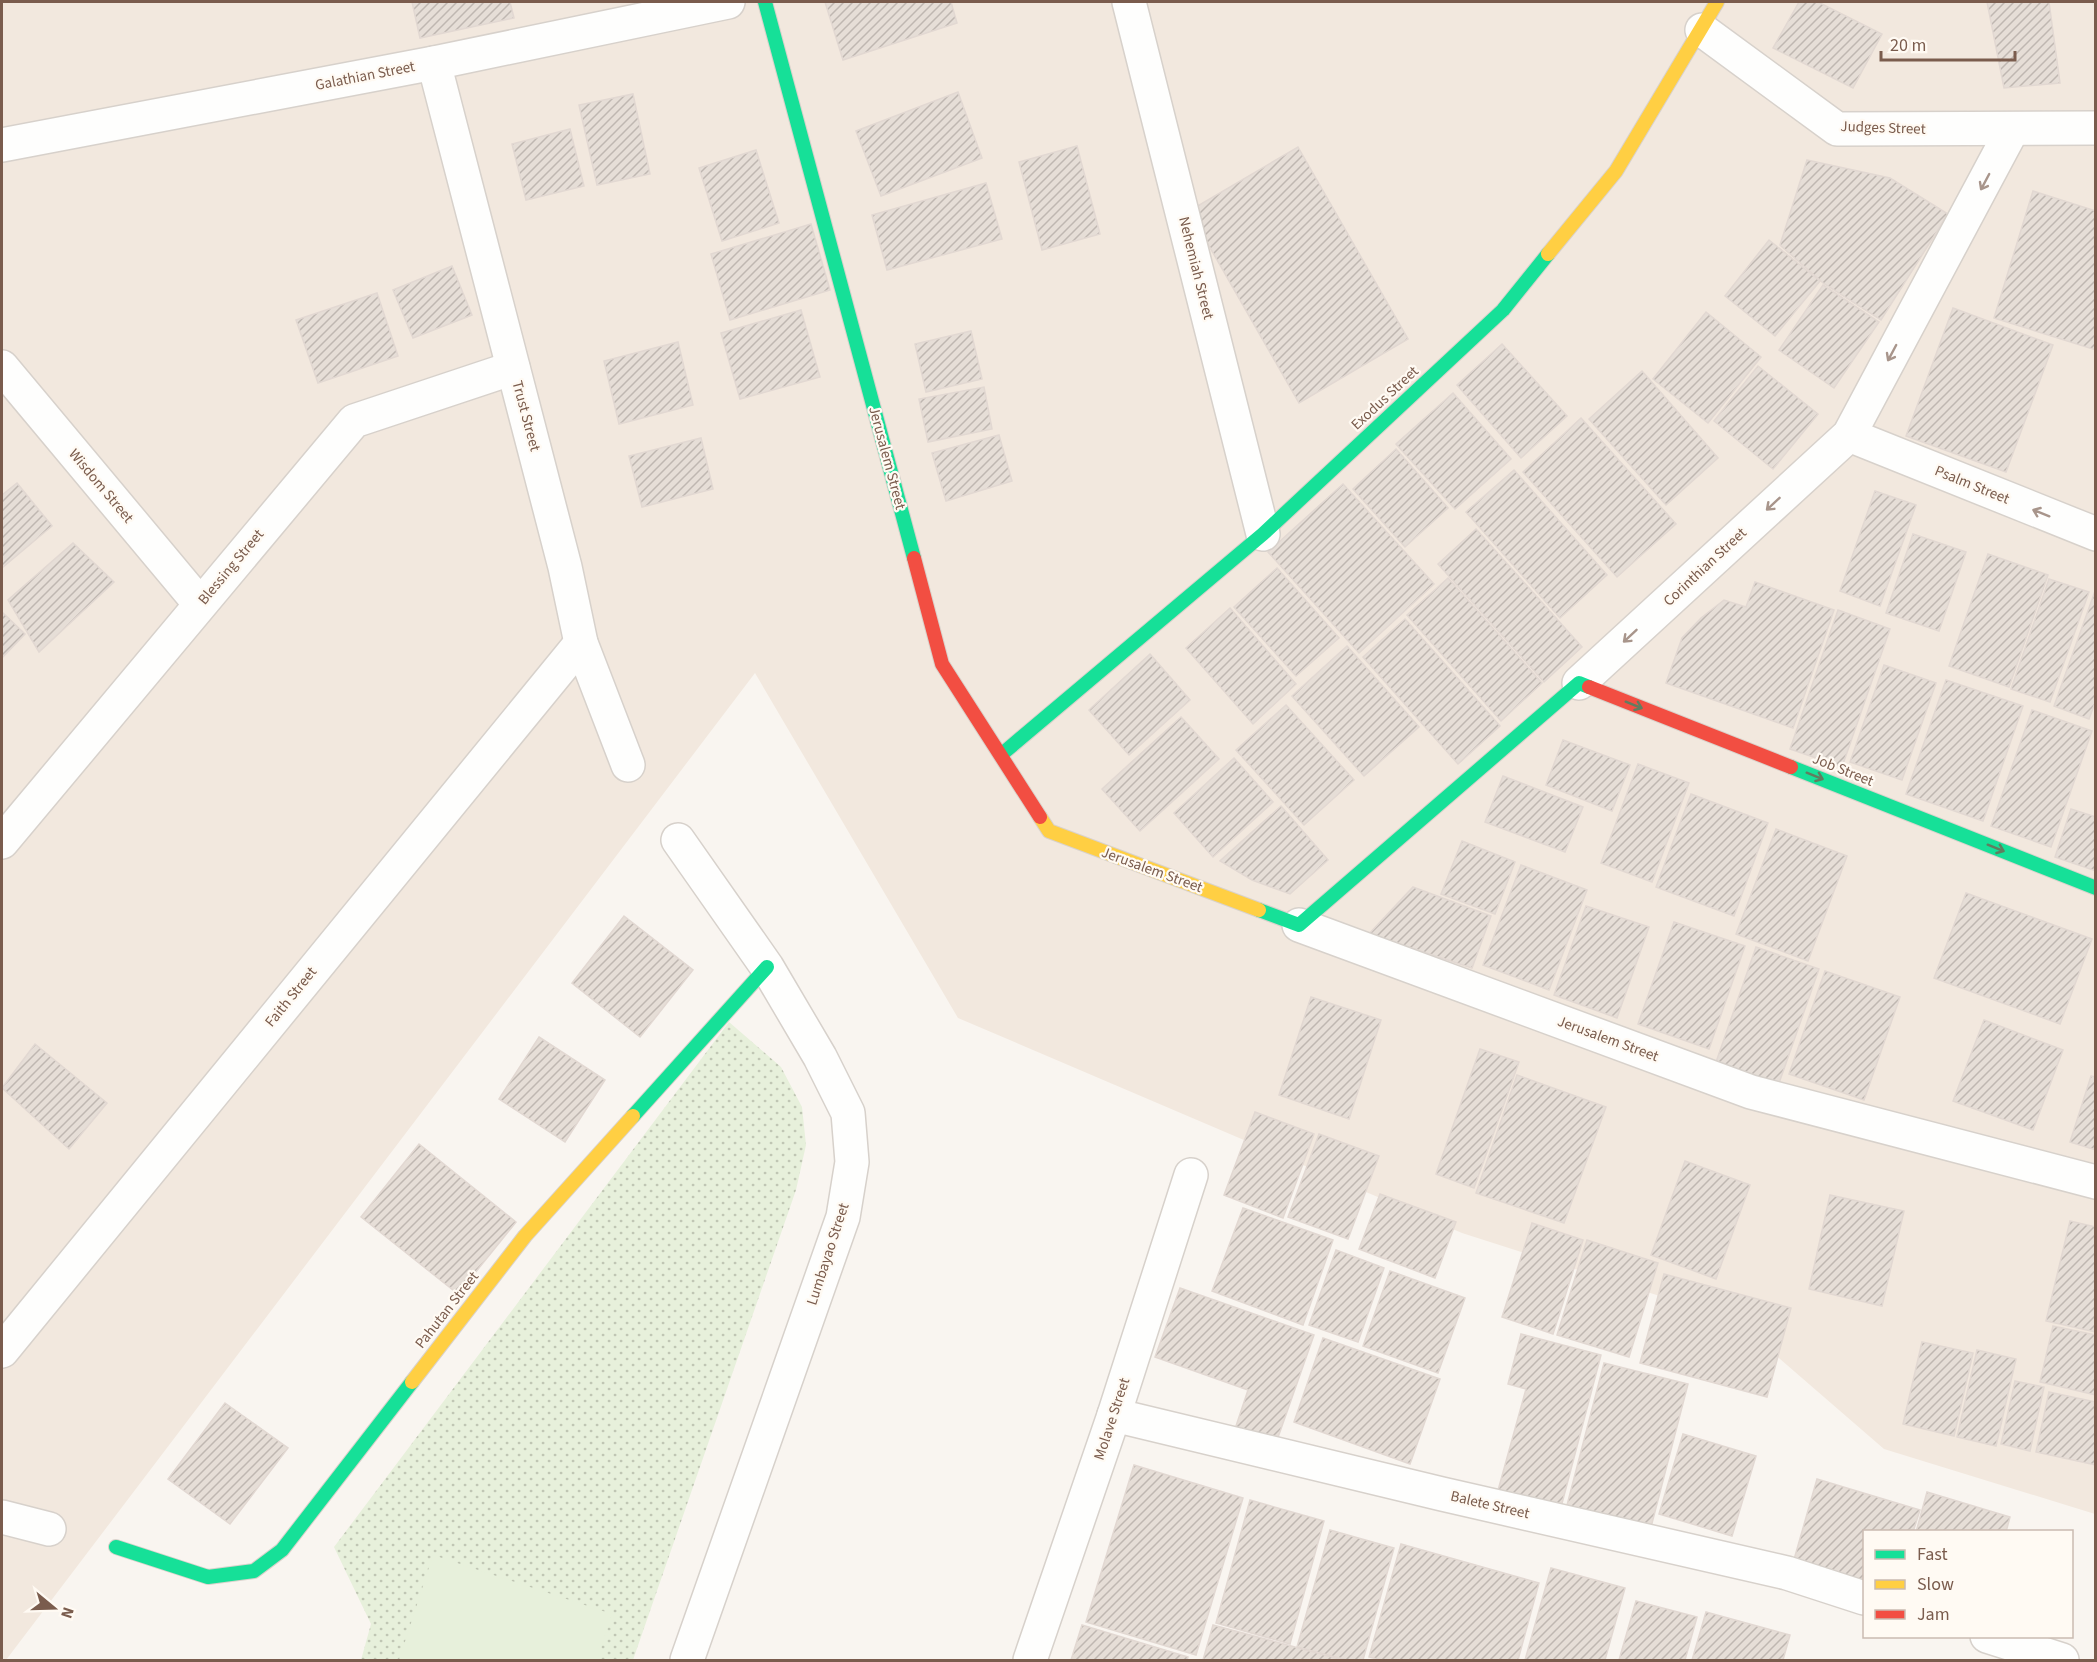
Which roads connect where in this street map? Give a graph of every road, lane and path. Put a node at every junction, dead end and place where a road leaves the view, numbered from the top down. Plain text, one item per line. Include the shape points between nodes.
1 (728, 2) edge
2 (765, 2) edge
3 (1129, 2) edge
4 (1717, 2) edge
5 (1702, 30) junction
6 (434, 63) junction
7 (2096, 128) edge
8 (2012, 130) junction
9 (2, 145) edge
10 (2, 368) edge
11 (513, 368) junction
12 (1849, 435) junction
13 (1263, 534) junction
14 (2096, 534) edge
15 (200, 604) junction
16 (581, 643) junction
17 (1579, 683) junction
18 (1002, 754) junction
19 (628, 765) dead end
20 (678, 840) dead end
21 (2, 842) edge
22 (2096, 888) edge
23 (1299, 925) junction
24 (767, 967) junction
25 (1191, 1175) dead end
26 (2096, 1182) edge
27 (2, 1351) edge
28 (1114, 1415) junction
29 (2, 1517) edge
30 (49, 1529) dead end
31 (116, 1547) dead end
32 (1863, 1598) edge
33 (1993, 1638) edge
34 (687, 1660) edge
35 (1030, 1660) edge
36 (2062, 1660) edge

1 - 6 street, Galathian Street
2 - 18 street, Jerusalem Street via 942,664
3 - 13 street, Nehemiah Street
4 - 5 street, Exodus Street
5 - 8 street, Judges Street via 1837,129
5 - 13 street, Exodus Street via 1616,171 1503,310
6 - 9 street, Galathian Street
6 - 11 street, Trust Street
7 - 8 street, Judges Street
8 -> 12 street, Corinthian Street
10 - 15 street, Wisdom Street
11 - 15 street, Blessing Street via 354,422
11 - 16 street, Trust Street
14 -> 12 street, Psalm Street
12 -> 17 street, Corinthian Street
13 - 18 street, Exodus Street
15 - 21 street, Blessing Street
16 - 19 street, Trust Street
16 - 27 street, Faith Street
17 -> 22 street, Job Street
17 - 23 street, Corinthian Street
18 - 23 street, Jerusalem Street via 1049,831
20 - 24 street, Lumbayao Street
23 - 26 street, Jerusalem Street via 1750,1092
24 - 31 street, Pahutan Street via 525,1236 282,1550 254,1570 208,1577
24 - 34 street, Lumbayao Street via 848,1113 852,1162 843,1217
25 - 28 street, Molave Street
28 - 32 street, Balete Street via 1787,1573
28 - 35 street, Molave Street
29 - 30 street
33 - 36 street

